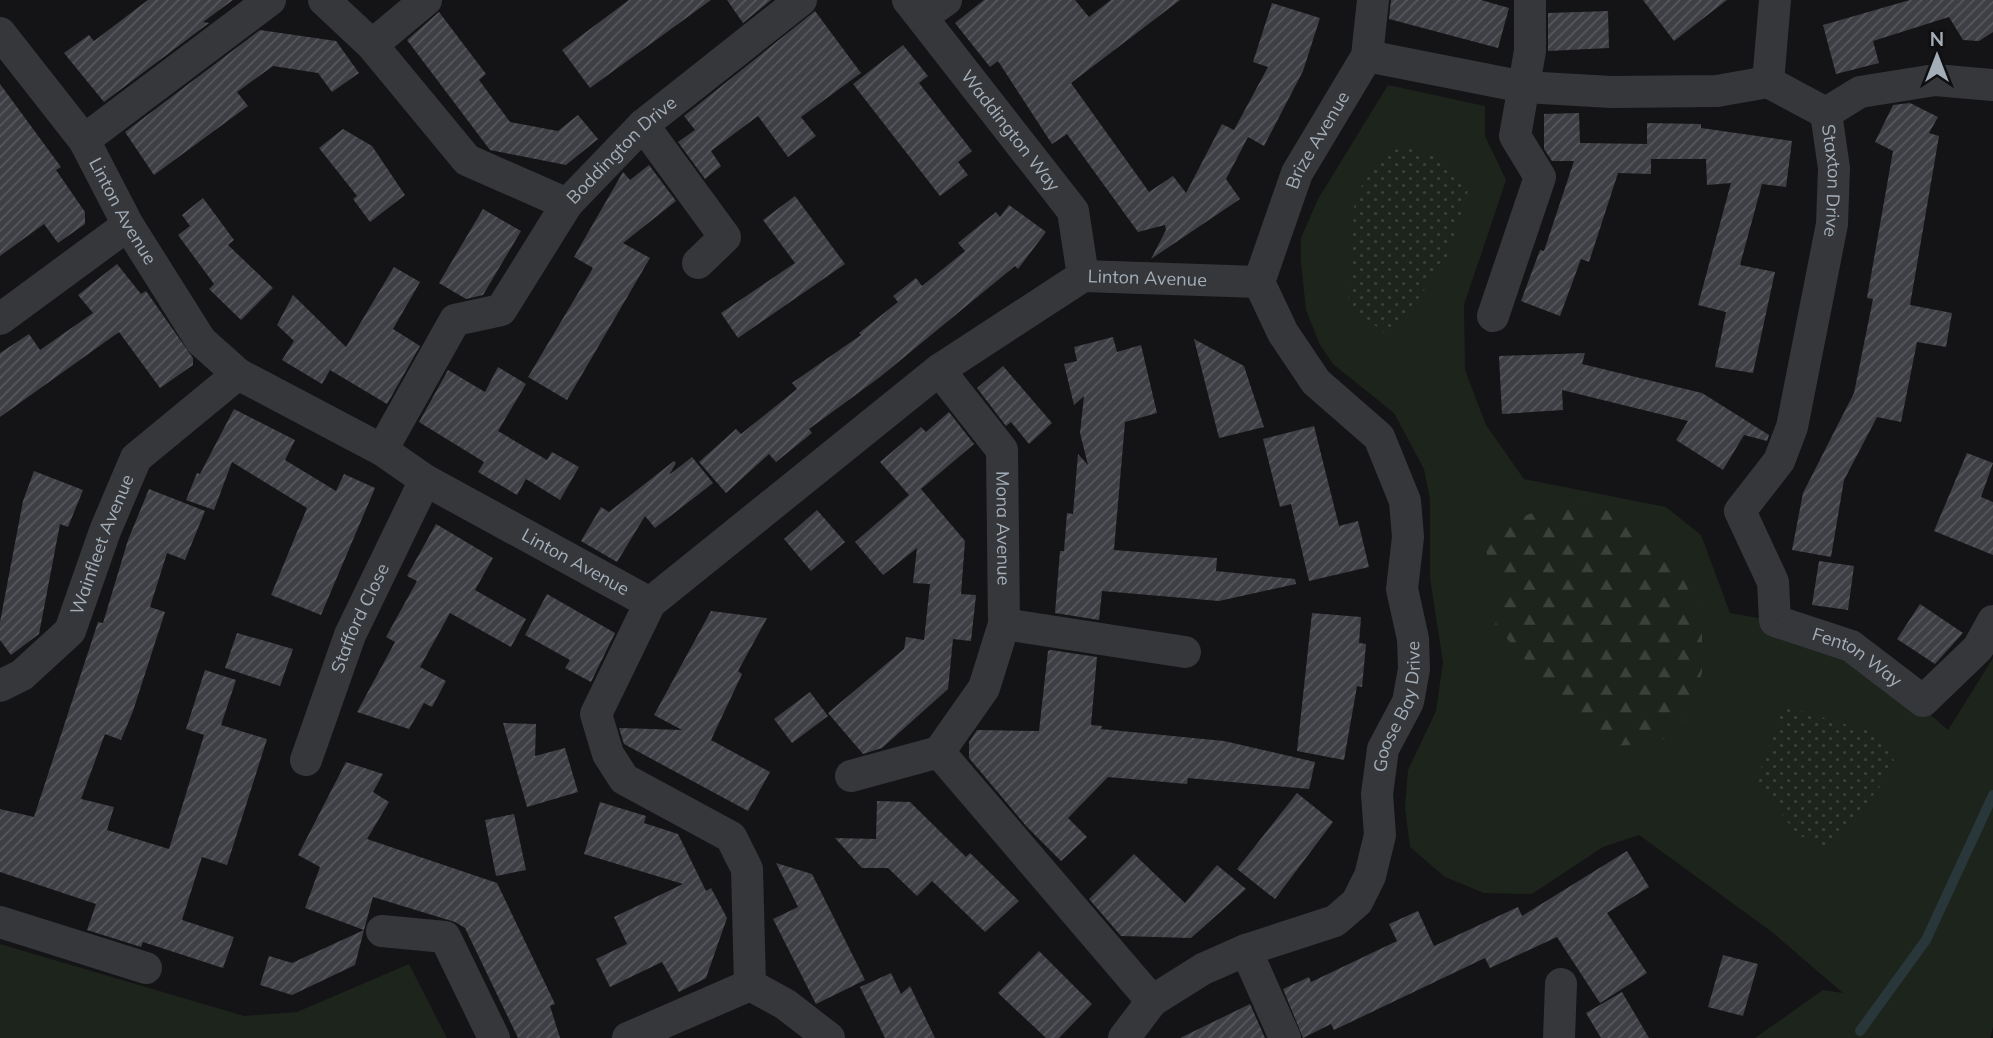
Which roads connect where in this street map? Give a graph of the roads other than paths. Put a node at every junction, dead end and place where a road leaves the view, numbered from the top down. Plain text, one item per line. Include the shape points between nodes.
1 (270, 0) edge
2 (324, 0) edge
3 (426, 0) edge
4 (801, 0) edge
5 (1373, 0) edge
6 (1530, 0) edge
7 (1775, 0) edge
8 (925, 6) edge
9 (0, 33) edge
10 (372, 45) junction
11 (1367, 56) junction
12 (1768, 82) junction
13 (1993, 85) edge
14 (1524, 87) junction
15 (1826, 113) junction
16 (643, 125) junction
17 (84, 141) junction
18 (566, 204) junction
19 (128, 225) junction
20 (698, 263) dead end
21 (1083, 276) junction
22 (1259, 282) junction
23 (1493, 316) dead end
24 (0, 319) edge
25 (939, 370) junction
26 (238, 374) junction
27 (382, 450) junction
28 (425, 480) junction
29 (1748, 531) joint
30 (650, 603) junction
31 (1993, 621) edge
32 (1003, 624) junction
33 (1185, 652) dead end
34 (0, 686) edge
35 (939, 752) junction
36 (306, 760) dead end
37 (851, 776) dead end
38 (0, 922) edge
39 (382, 931) dead end
40 (1245, 950) junction
41 (146, 968) dead end
42 (1561, 984) dead end
43 (750, 985) junction
44 (1152, 1001) junction
45 (494, 1038) edge
46 (628, 1038) edge
47 (829, 1038) edge
48 (1124, 1038) edge
49 (1285, 1038) edge
50 (1559, 1038) edge

1 - 17 street
2 - 10 street, Boddington Drive
3 - 10 street
4 - 16 street, Boddington Drive
5 - 11 street, Brize Avenue
6 - 14 street via 1530,51
7 - 12 street
8 - 21 street, Waddington Way via 1073,211
9 - 17 street, Linton Avenue
10 - 18 street, Boddington Drive via 467,160
11 - 14 street
11 - 22 street, Brize Avenue via 1297,173
12 - 14 street via 1717,91
12 - 15 street, Staxton Drive
13 - 15 street via 1935,80 1860,92
14 - 23 street via 1516,136 1541,177
15 - 29 street, Staxton Drive via 1833,168 1832,223 1817,307 1792,427 1779,461 1740,511
16 - 18 street, Boddington Drive
16 - 20 street via 725,237
17 - 19 street, Linton Avenue
18 - 27 street via 501,310 455,320
19 - 24 street
19 - 26 street, Linton Avenue via 201,341
21 - 22 street, Linton Avenue
21 - 25 street, Linton Avenue
22 - 40 street, Goose Bay Drive via 1283,333 1316,382 1379,437 1405,501 1408,537 1402,589 1414,669 1408,702 1384,749 1377,794 1380,835 1370,876 1357,902 1335,921
25 - 30 street, Linton Avenue
25 - 32 street, Mona Avenue via 1002,450
26 - 27 street, Linton Avenue
26 - 34 street, Wainfleet Avenue via 136,458 69,631 22,675
27 - 28 street, Linton Avenue
28 - 30 street, Linton Avenue
28 - 36 street, Stafford Close via 350,635
29 - 31 street, Fenton Way via 1773,582 1775,621 1851,646 1923,701 1978,648
30 - 43 street via 596,714 608,754 624,779 731,837 747,869
32 - 33 street
32 - 35 street, Mona Avenue via 984,688
35 - 37 street
35 - 44 street
38 - 41 street
39 - 45 street via 445,937
40 - 44 street, Goose Bay Drive via 1203,969
40 - 49 street
42 - 50 street
43 - 46 street
43 - 47 street via 785,1004
44 - 48 street, Goose Bay Drive

